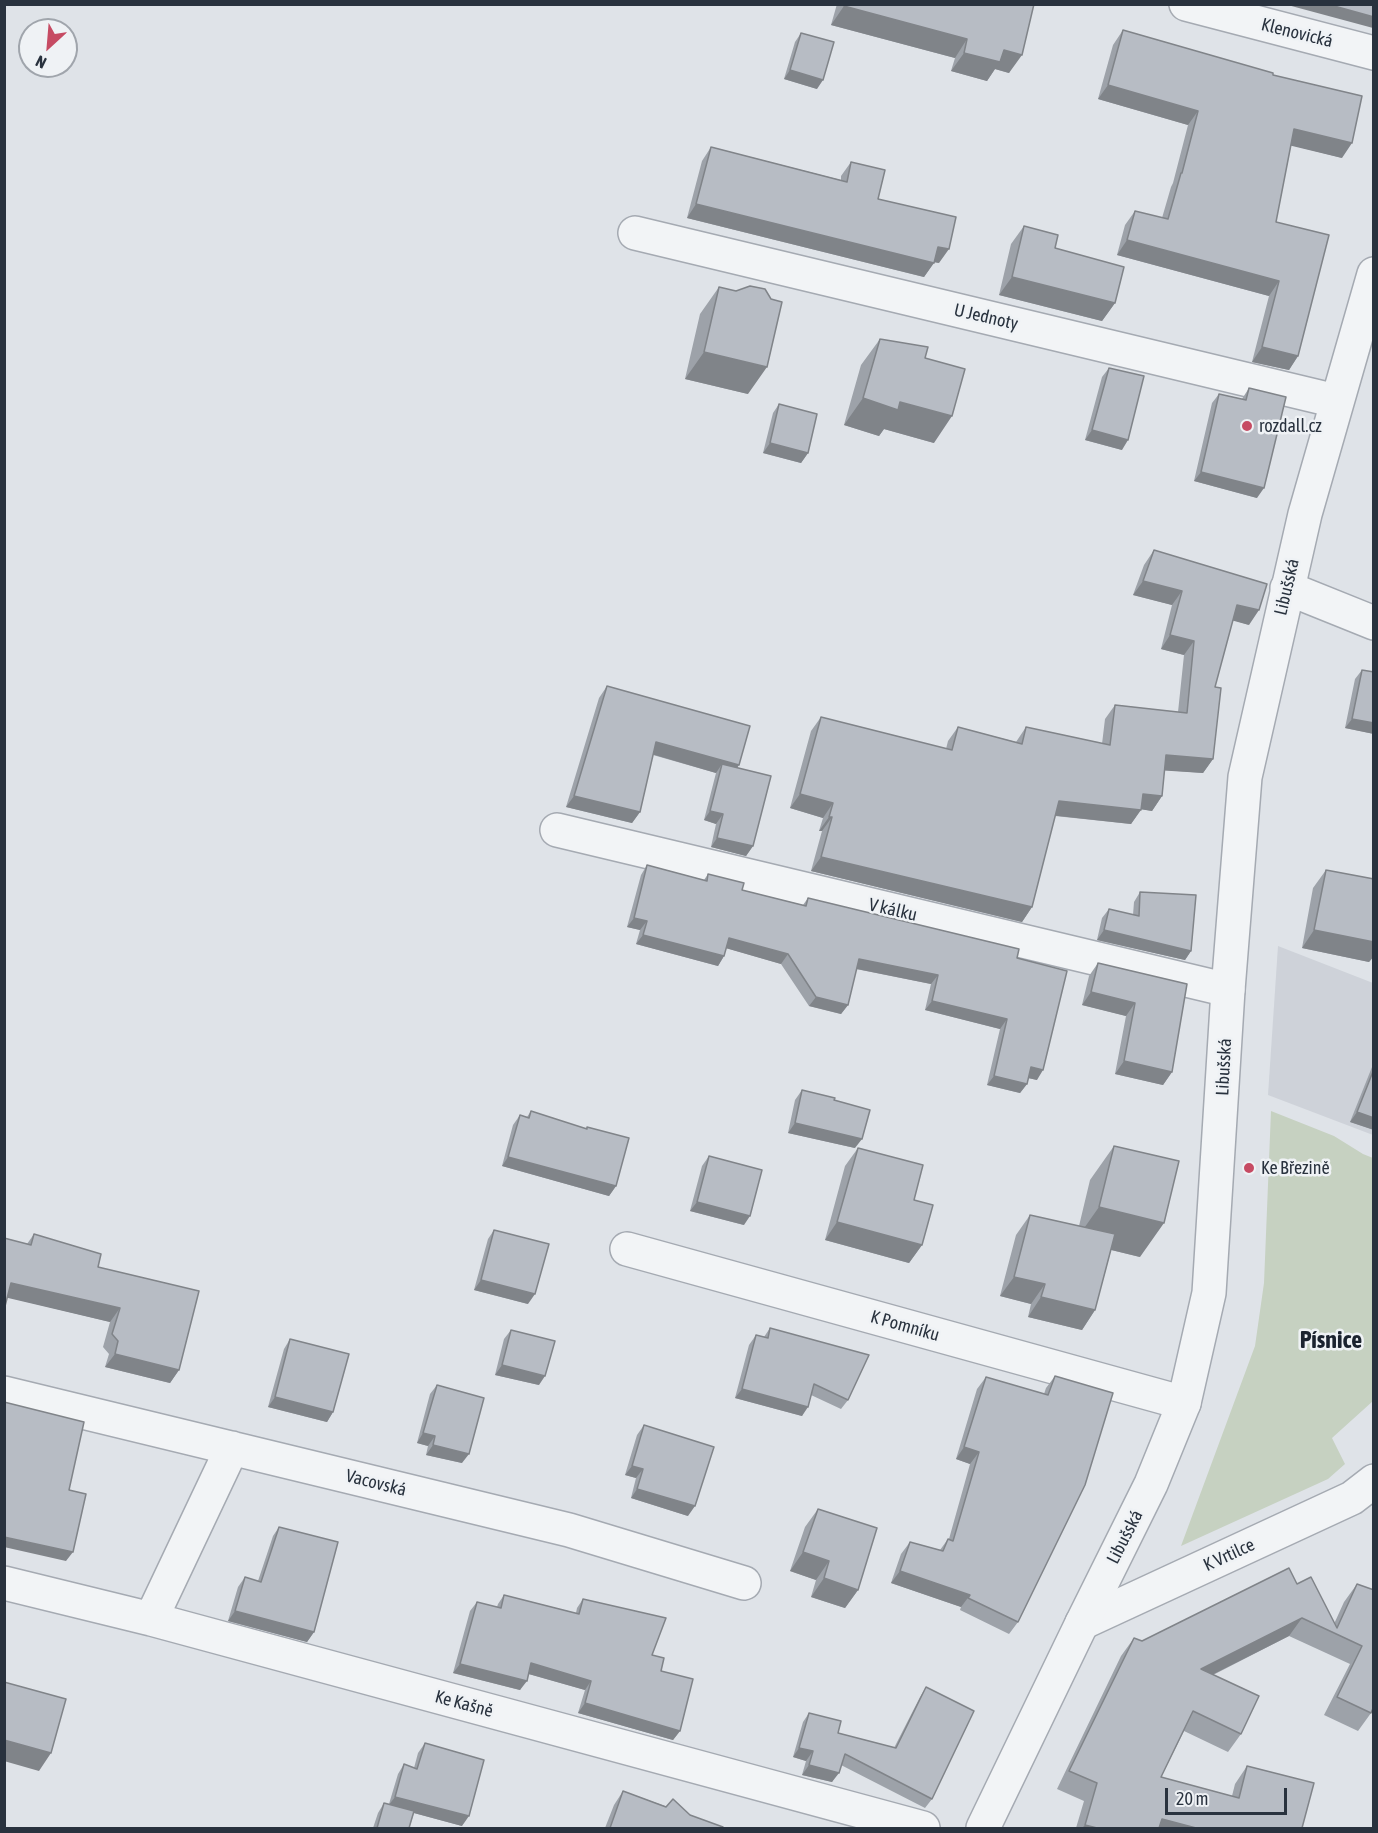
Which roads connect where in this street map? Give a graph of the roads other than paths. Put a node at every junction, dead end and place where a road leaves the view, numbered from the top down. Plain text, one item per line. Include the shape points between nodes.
1 (1186, 4) edge
2 (1374, 53) edge
3 (635, 233) dead end
4 (1374, 274) edge
5 (1336, 401) junction
6 (1287, 588) junction
7 (1374, 623) edge
8 (557, 830) dead end
9 (1228, 990) junction
10 (627, 1249) dead end
11 (4, 1393) edge
12 (1184, 1403) junction
13 (232, 1448) junction
14 (1374, 1481) edge
15 (4, 1583) edge
16 (744, 1583) dead end
17 (151, 1619) junction
18 (1082, 1623) junction
19 (923, 1828) edge
20 (983, 1828) edge

1 - 2 street, Klenovická
3 - 5 street, U Jednoty
4 - 5 street, Libušská
5 - 6 street, Libušská
6 - 7 street
6 - 9 street, Libušská via 1245,777
8 - 9 street, V kálku
9 - 12 street, Libušská via 1209,1293
10 - 12 street, K Pomníku
11 - 13 street, Vacovská
12 - 18 street, Libušská via 1151,1484
13 - 16 street, Vacovská via 569,1530
13 - 17 street
14 - 18 street, K Vrtilce via 1352,1498
15 - 17 street, Ke Kašně
17 - 19 street, Ke Kašně
18 - 20 street, Libušská

